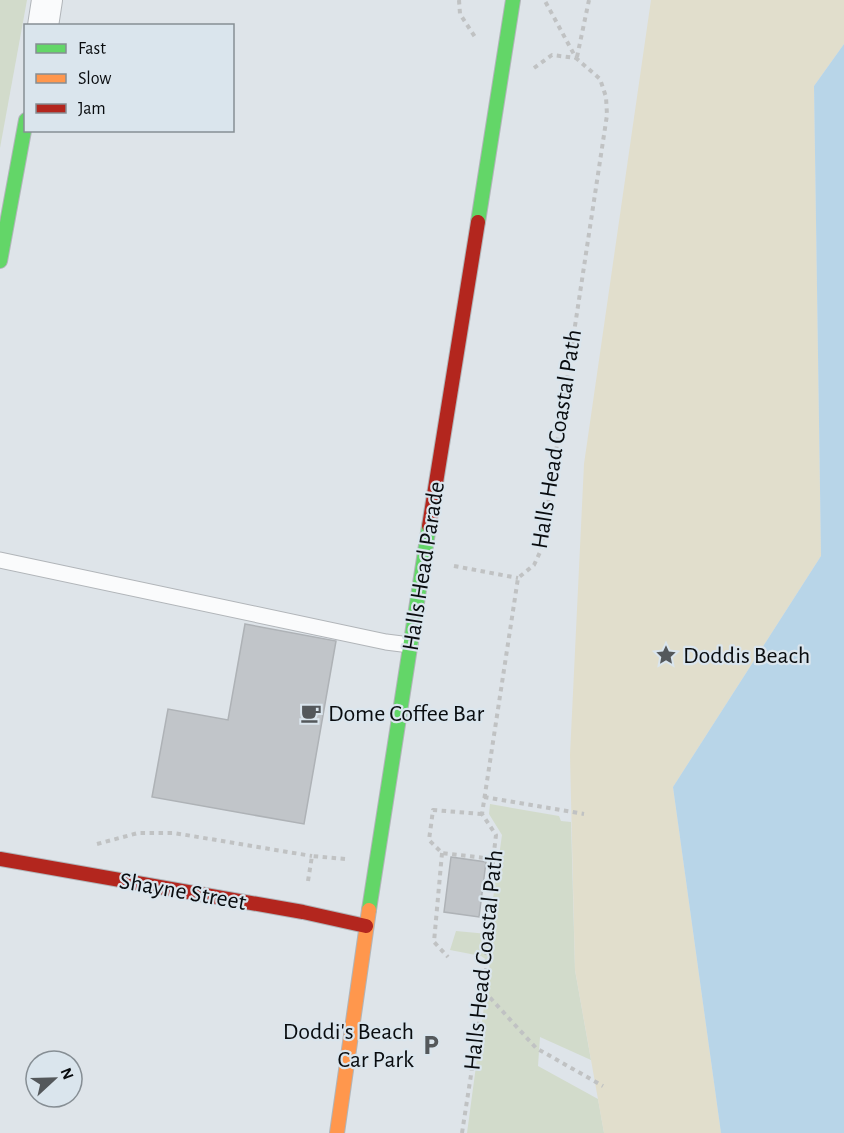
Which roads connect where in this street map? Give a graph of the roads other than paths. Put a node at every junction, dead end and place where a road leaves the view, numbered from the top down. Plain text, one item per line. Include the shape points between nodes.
1 (47, 0) edge
2 (513, 0) edge
3 (43, 24) edge
4 (24, 131) edge
5 (0, 261) edge
6 (0, 560) edge
7 (410, 645) junction
8 (0, 859) edge
9 (366, 926) junction
10 (337, 1133) edge

1 - 3 street
2 - 7 street, Halls Head Parade
4 - 5 street
6 - 7 lane
7 - 9 street, Halls Head Parade
8 - 9 street, Shayne Street
9 - 10 street, Halls Head Parade

